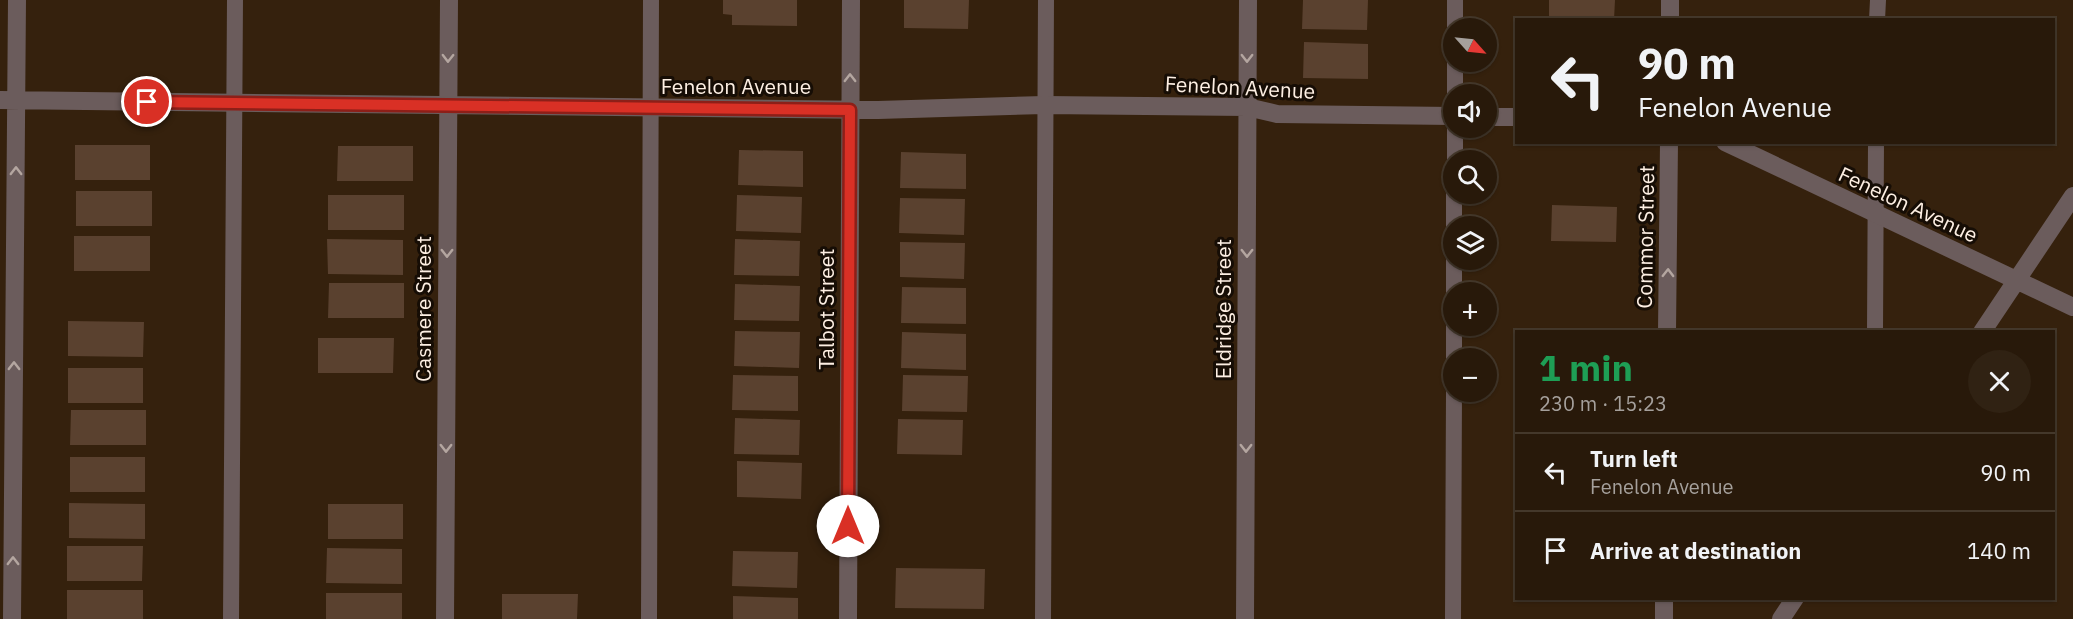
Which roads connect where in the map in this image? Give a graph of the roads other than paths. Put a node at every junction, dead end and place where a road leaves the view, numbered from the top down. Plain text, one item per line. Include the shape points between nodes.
1 (17, 0) edge
2 (235, 0) edge
3 (449, 0) edge
4 (651, 0) edge
5 (851, 0) edge
6 (1046, 0) edge
7 (1248, 0) edge
8 (1455, 0) edge
9 (1670, 0) edge
10 (1878, 0) edge
11 (1455, 18) edge
12 (1670, 18) edge
13 (1877, 18) edge
14 (8, 100) edge
15 (234, 103) junction
16 (448, 105) junction
17 (1044, 105) junction
18 (1247, 107) junction
19 (651, 109) junction
20 (850, 110) junction
21 (1443, 116) edge
22 (1497, 117) edge
23 (1515, 117) edge
24 (1669, 144) edge
25 (1729, 144) edge
26 (1876, 144) edge
27 (2073, 196) edge
28 (1876, 215) junction
29 (2017, 280) junction
30 (2073, 307) edge
31 (1667, 330) edge
32 (1875, 330) edge
33 (1983, 330) edge
34 (1454, 402) edge
35 (1664, 600) edge
36 (1794, 600) edge
37 (12, 619) edge
38 (231, 619) edge
39 (445, 619) edge
40 (649, 619) edge
41 (848, 619) edge
42 (1044, 619) edge
43 (1245, 619) edge
44 (1453, 619) edge
45 (1664, 619) edge
46 (1781, 619) edge

1 - 14 street
2 - 15 lane
3 -> 16 street, Casmere Street
4 - 19 lane
20 -> 5 street, Talbot Street
6 - 17 lane
7 -> 18 street, Eldridge Street
8 - 11 lane
9 - 12 street
10 - 13 lane
14 - 15 street, Fenelon Avenue
37 -> 14 street
15 - 16 street, Fenelon Avenue
15 - 38 lane
16 - 19 street, Fenelon Avenue
16 -> 39 street, Casmere Street
17 - 18 street, Fenelon Avenue
17 - 20 street, Fenelon Avenue
17 - 42 lane
18 - 21 street, Fenelon Avenue via 1277,114
18 -> 43 street, Eldridge Street
19 - 20 street, Fenelon Avenue
19 - 40 lane
20 - 41 street, Talbot Street
22 - 23 street
31 -> 24 street, Commor Street
25 - 28 street, Fenelon Avenue
26 - 28 lane
27 - 29 street
28 - 29 street, Fenelon Avenue
28 - 32 lane
29 - 30 street, Fenelon Avenue
29 - 33 street
34 - 44 lane
35 - 45 street
36 - 46 street

